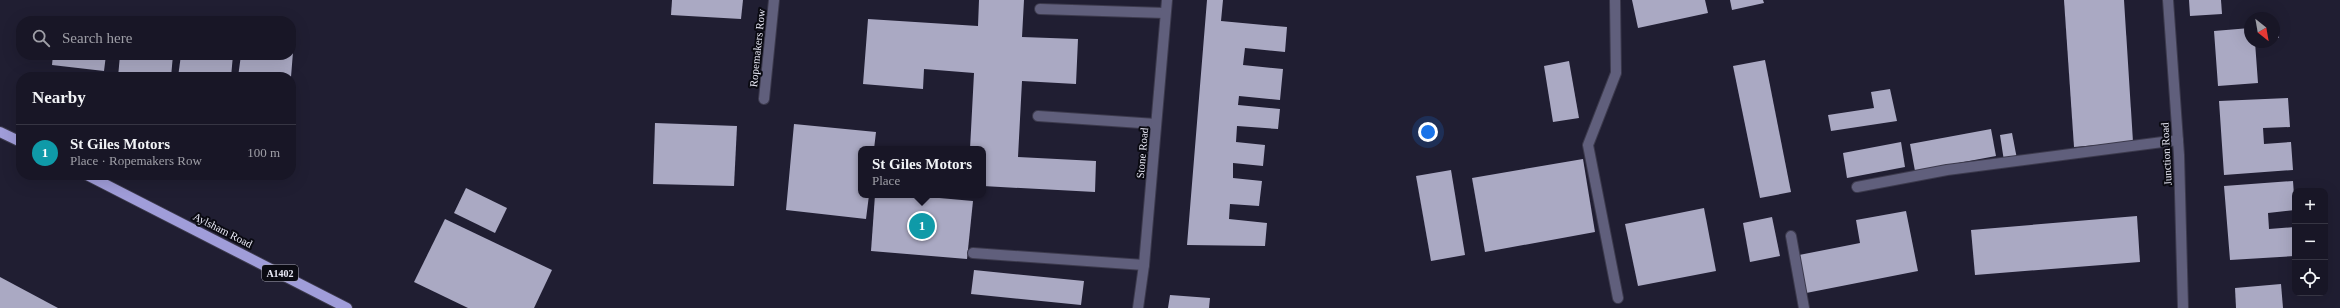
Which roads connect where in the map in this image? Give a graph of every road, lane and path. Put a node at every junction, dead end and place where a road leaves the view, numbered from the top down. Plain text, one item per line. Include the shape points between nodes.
1 (774, 0) edge
2 (1167, 0) edge
3 (1614, 0) edge
4 (2168, 0) edge
5 (1072, 5) edge
6 (1040, 9) dead end
7 (1166, 13) junction
8 (764, 100) dead end
9 (1038, 116) dead end
10 (1156, 124) junction
11 (0, 132) edge
12 (16, 140) edge
13 (2178, 140) junction
14 (97, 180) edge
15 (1857, 187) dead end
16 (1790, 236) dead end
17 (973, 253) dead end
18 (1144, 265) junction
19 (1618, 298) dead end
20 (346, 308) edge
21 (1138, 308) edge
22 (1804, 308) edge
23 (2182, 308) edge

1 - 8 street, Ropemakers Row
2 - 7 street, Stone Road
3 - 19 street via 1616,73 1588,145
4 - 13 street, Junction Road
5 - 6 street
5 - 7 street
7 - 10 street, Stone Road
9 - 10 street
10 - 18 street, Stone Road
11 - 12 main road
13 - 15 street via 1947,170
13 - 23 street, Junction Road
14 - 20 main road, Aylsham Road / A1402
16 - 22 street
17 - 18 street
18 - 21 street, Stone Road

